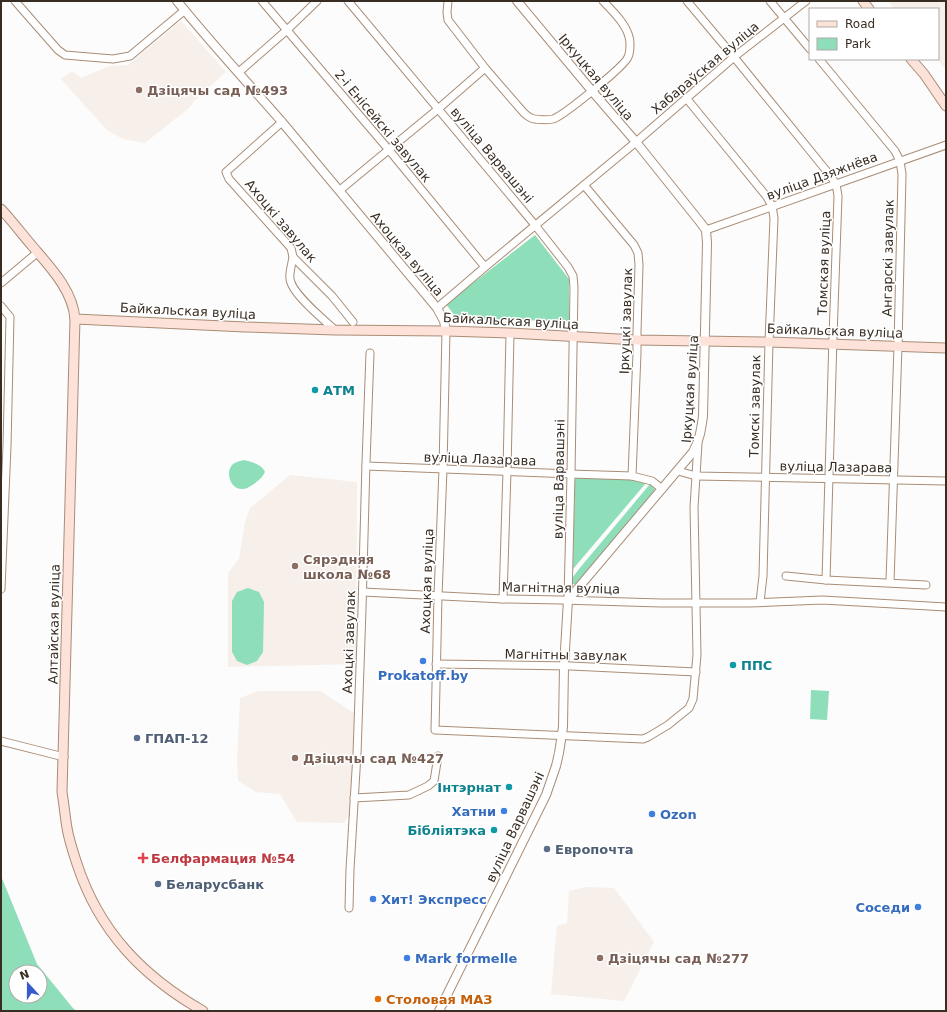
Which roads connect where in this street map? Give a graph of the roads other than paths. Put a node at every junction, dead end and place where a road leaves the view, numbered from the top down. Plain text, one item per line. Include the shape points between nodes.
1 (15, 1) edge
2 (177, 1) edge
3 (262, 1) edge
4 (317, 1) edge
5 (348, 1) edge
6 (448, 1) edge
7 (517, 1) edge
8 (603, 1) edge
9 (687, 1) edge
10 (770, 1) edge
11 (806, 1) edge
12 (185, 10) junction
13 (784, 18) junction
14 (287, 30) junction
15 (809, 48) edge
16 (734, 58) junction
17 (819, 60) edge
18 (912, 60) edge
19 (484, 68) junction
20 (239, 72) junction
21 (592, 91) junction
22 (687, 98) junction
23 (946, 106) edge
24 (438, 109) junction
25 (282, 122) junction
26 (636, 142) junction
27 (946, 145) edge
28 (389, 150) junction
29 (900, 161) junction
30 (836, 184) junction
31 (584, 185) junction
32 (340, 190) junction
33 (772, 206) junction
34 (1, 208) edge
35 (535, 225) junction
36 (706, 230) junction
37 (38, 252) junction
38 (293, 257) junction
39 (485, 267) junction
40 (1, 283) edge
41 (1, 306) edge
42 (437, 308) junction
43 (75, 319) junction
44 (352, 322) dead end
45 (335, 330) junction
46 (446, 331) junction
47 (510, 333) junction
48 (574, 336) junction
49 (637, 340) junction
50 (705, 342) junction
51 (769, 342) junction
52 (833, 345) junction
53 (898, 346) junction
54 (946, 348) edge
55 (370, 353) dead end
56 (698, 442) junction
57 (366, 466) junction
58 (443, 469) junction
59 (507, 471) junction
60 (678, 471) junction
61 (572, 474) junction
62 (632, 476) junction
63 (696, 476) junction
64 (765, 477) junction
65 (829, 478) junction
66 (894, 480) junction
67 (946, 482) edge
68 (662, 489) junction
69 (786, 576) dead end
70 (826, 580) junction
71 (890, 582) junction
72 (926, 585) dead end
73 (1, 589) edge
74 (363, 592) junction
75 (438, 596) junction
76 (503, 599) junction
77 (568, 600) junction
78 (760, 602) junction
79 (696, 603) junction
80 (946, 607) edge
81 (436, 664) junction
82 (564, 666) junction
83 (696, 672) junction
84 (562, 735) junction
85 (1, 741) edge
86 (438, 756) dead end
87 (64, 757) junction
88 (354, 798) junction
89 (349, 908) dead end
90 (203, 1011) edge
91 (439, 1011) edge

1 - 12 street via 65,55 114,59 130,56
2 - 12 street, Ахоцкая вуліца
3 - 14 street, 2-і Енісейскі завулак
4 - 14 street
5 - 24 street, вуліца Варвашэні
6 - 19 street via 448,20
7 - 21 street, Іркуцкая вуліца
8 - 21 street via 623,24 630,44 625,62
9 - 16 street
10 - 13 street
11 - 13 street, Хабараўская вуліца
12 - 20 street, Ахоцкая вуліца
13 - 15 street
13 - 16 street, Хабараўская вуліца
14 - 20 street
14 - 28 street, 2-і Енісейскі завулак
16 - 22 street, Хабараўская вуліца
16 - 30 street
17 - 29 street, Ангарскі завулак via 895,151
18 - 23 main road
19 - 21 street via 532,119 553,119
19 - 24 street
20 - 25 street, Ахоцкая вуліца
21 - 26 street, Іркуцкая вуліца
22 - 26 street, Хабараўская вуліца
22 - 33 street, Томскі завулак
24 - 28 street
24 - 35 street, вуліца Варвашэні
25 - 32 street, Ахоцкая вуліца
25 - 38 street, Ахоцкі завулак via 226,172 229,179 291,248
26 - 31 street, Хабараўская вуліца
26 - 36 street, Іркуцкая вуліца
27 - 29 street, вуліца Дзяжнёва
28 - 32 street
28 - 39 street, 2-і Енісейскі завулак
29 - 30 street, вуліца Дзяжнёва
29 - 53 street, Ангарскі завулак via 902,174
30 - 33 street, вуліца Дзяжнёва
30 - 52 street, Томская вуліца via 838,196
31 - 35 street, Хабараўская вуліца
31 - 49 street, Іркуцкі завулак via 638,253
32 - 42 street, Ахоцкая вуліца
33 - 36 street, вуліца Дзяжнёва
33 - 51 street, Томскі завулак via 774,218
34 - 37 main road, Алтайская вуліца
35 - 39 street, Хабараўская вуліца
35 - 48 street, вуліца Варвашэні via 573,276
36 - 50 street, Іркуцкая вуліца
37 - 40 street
37 - 43 main road, Алтайская вуліца via 70,296
38 - 44 street, Ахоцкі завулак via 332,296
38 - 45 street via 290,280 292,286 304,302
39 - 42 street, Хабараўская вуліца
41 - 73 street via 10,317
42 - 46 street, Ахоцкая вуліца via 444,320
43 - 45 main road, Байкальская вуліца
43 - 87 main road, Алтайская вуліца
45 - 46 main road, Байкальская вуліца
46 - 47 main road, Байкальская вуліца
46 - 58 street, Ахоцкая вуліца
47 - 48 main road, Байкальская вуліца
47 - 59 street
48 - 49 main road, Байкальская вуліца
48 - 61 street, вуліца Варвашэні
49 - 50 main road, Байкальская вуліца
49 - 62 street, Іркуцкі завулак
50 - 51 main road, Байкальская вуліца
50 - 56 street, Іркуцкая вуліца via 701,432
51 - 52 main road, Байкальская вуліца
51 - 64 street, Томскі завулак
52 - 53 main road, Байкальская вуліца
52 - 65 street, Томская вуліца
53 - 54 main road, Байкальская вуліца
53 - 66 street, Ангарскі завулак
55 - 57 street, Ахоцкі завулак
56 - 60 street
56 - 63 street, Іркуцкая вуліца
57 - 58 street, вуліца Лазарава
57 - 74 street, Ахоцкі завулак
58 - 59 street, вуліца Лазарава
58 - 75 street, Ахоцкая вуліца
59 - 61 street, вуліца Лазарава
59 - 76 street
60 - 63 street, вуліца Лазарава
60 - 68 street
61 - 62 street, вуліца Лазарава
61 - 77 street, вуліца Варвашэні
62 - 68 street, вуліца Лазарава via 652,481
63 - 64 street, вуліца Лазарава
63 - 79 street, Іркуцкая вуліца
64 - 65 street, вуліца Лазарава
64 - 78 street, Томскі завулак
65 - 66 street, вуліца Лазарава
65 - 70 street, Томская вуліца
66 - 67 street, вуліца Лазарава
66 - 71 street, Ангарскі завулак
68 - 77 street
69 - 70 street
70 - 71 street
71 - 72 street
74 - 75 street, Магнітная вуліца
74 - 88 street, Ахоцкі завулак
75 - 76 street, Магнітная вуліца
75 - 81 street, Ахоцкая вуліца
76 - 77 street, Магнітная вуліца
77 - 79 street, Магнітная вуліца
77 - 82 street, вуліца Варвашэні
78 - 79 street, Магнітная вуліца
78 - 80 street, Магнітная вуліца via 822,600
79 - 83 street, Іркуцкая вуліца
81 - 82 street, Магнітны завулак
81 - 84 street, Ахоцкая вуліца via 435,730
82 - 83 street, Магнітны завулак
82 - 84 street, вуліца Варвашэні
83 - 84 street, Іркуцкая вуліца via 693,699 689,708 648,737 643,739
84 - 91 street, вуліца Варвашэні via 556,766 546,795
85 - 87 street
86 - 88 street via 434,781 428,786 409,795
87 - 90 main road, Алтайская вуліца via 62,792 67,828 82,879 96,910 112,933 148,972
88 - 89 street, Ахоцкі завулак

